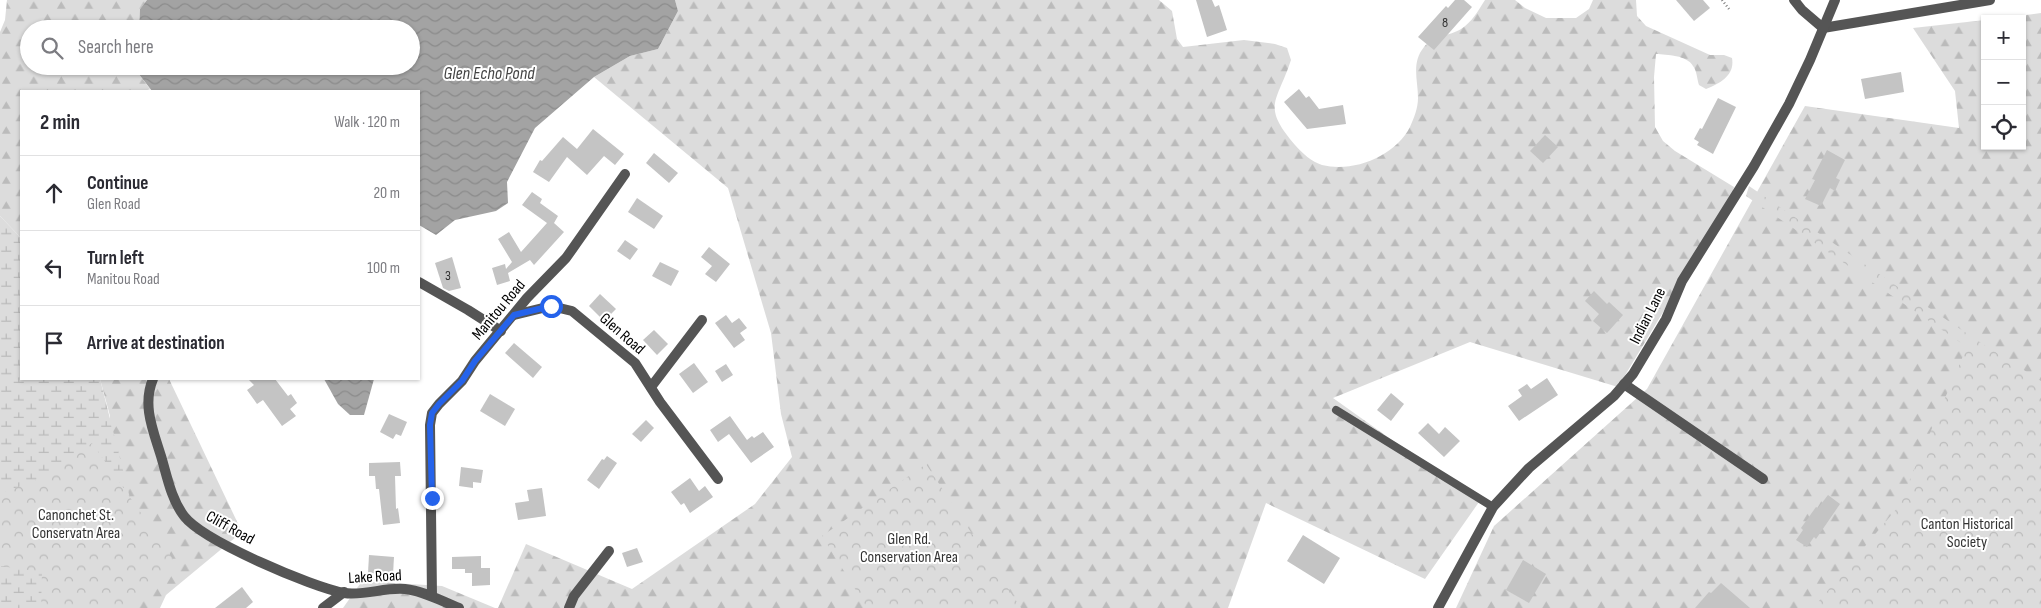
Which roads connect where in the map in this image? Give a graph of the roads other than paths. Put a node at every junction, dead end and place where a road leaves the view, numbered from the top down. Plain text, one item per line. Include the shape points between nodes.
1 (1794, 0) edge
2 (1834, 0) edge
3 (1990, 0) edge
4 (1823, 28) junction
5 (625, 174) dead end
6 (420, 283) edge
7 (514, 315) junction
8 (702, 320) dead end
9 (501, 331) junction
10 (153, 380) edge
11 (1624, 384) junction
12 (651, 387) junction
13 (1336, 410) dead end
14 (1763, 479) dead end
15 (718, 480) dead end
16 (1493, 507) junction
17 (609, 551) dead end
18 (344, 592) junction
19 (432, 596) junction
20 (324, 608) edge
21 (459, 608) edge
22 (569, 608) edge
23 (1438, 608) edge

1 - 4 street
2 - 4 street, Indian Lane
3 - 4 street
4 - 11 street, Indian Lane via 1785,111 1682,281 1650,349
5 - 7 street, Manitou Road via 566,258
6 - 9 street
7 - 9 street, Manitou Road
7 - 12 street, Glen Road via 551,306 572,311 635,363
8 - 12 street
9 - 19 street, Manitou Road via 432,413
10 - 18 street, Cliff Road via 148,409 174,497 185,517 213,538 268,566
11 - 14 street
11 - 16 street, Indian Lane via 1529,468
12 - 15 street, Glen Road
13 - 16 lane
16 - 23 street, Indian Lane
17 - 22 street via 574,596
18 - 19 street, Lake Road via 405,589
18 - 20 street, Lake Road
19 - 21 street, Lake Road

